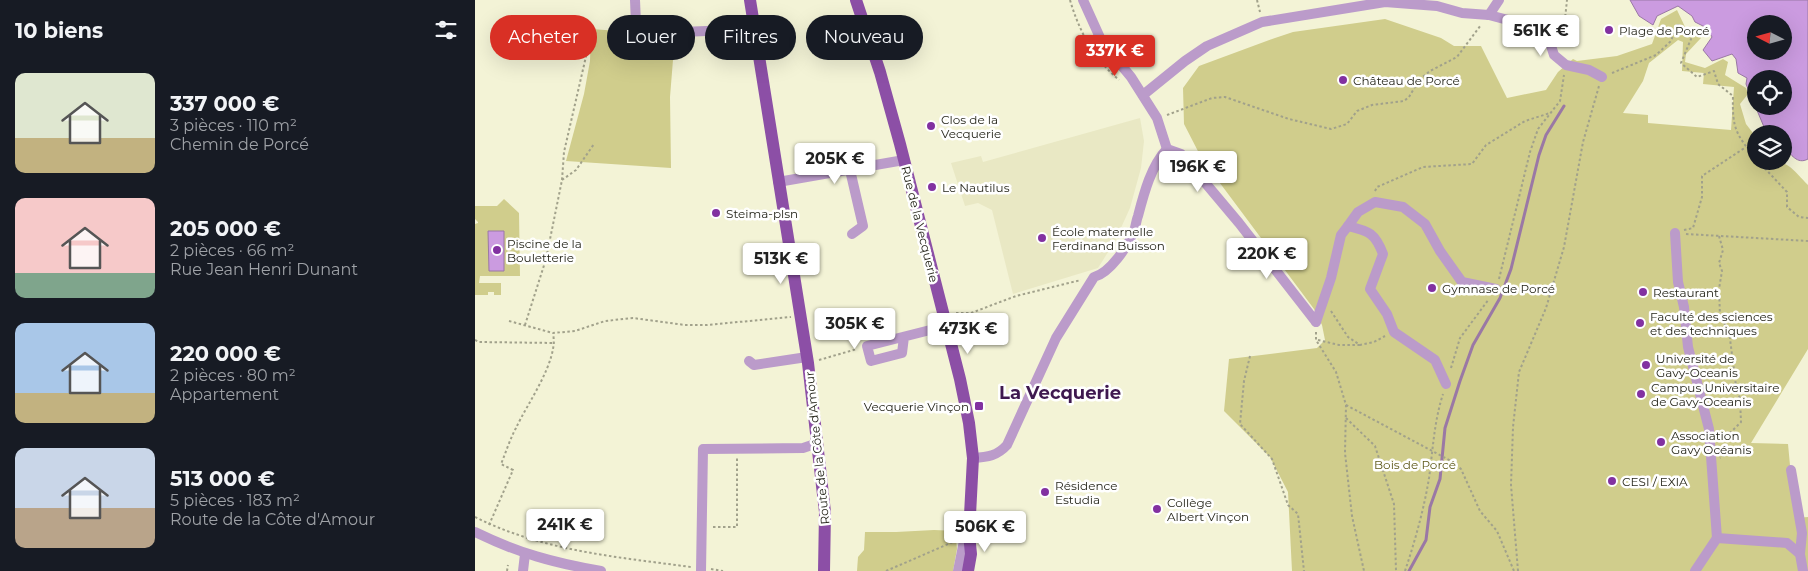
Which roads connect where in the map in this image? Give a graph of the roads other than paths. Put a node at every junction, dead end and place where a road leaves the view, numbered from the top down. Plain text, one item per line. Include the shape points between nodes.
1 (635, 0) edge
2 (750, 0) edge
3 (857, 0) edge
4 (1083, 0) edge
5 (1499, 0) edge
6 (752, 15) edge
7 (1489, 16) junction
8 (705, 31) edge
9 (759, 60) edge
10 (1602, 77) road end
11 (1143, 95) junction
12 (1167, 149) junction
13 (904, 160) junction
14 (850, 170) junction
15 (778, 182) junction
16 (1348, 226) junction
17 (1675, 233) road end
18 (852, 234) dead end
19 (1496, 289) road end
20 (945, 321) junction
21 (904, 337) junction
22 (807, 360) junction
23 (749, 361) dead end
24 (1446, 384) road end
25 (813, 445) dead end
26 (973, 458) junction
27 (1791, 470) dead end
28 (969, 534) junction
29 (480, 535) edge
30 (1717, 538) junction
31 (525, 554) junction
32 (1800, 554) junction
33 (701, 569) edge
34 (523, 571) edge
35 (601, 571) edge
36 (824, 571) edge
37 (958, 571) edge
38 (968, 571) edge
39 (1695, 571) edge
40 (1803, 571) edge

1 - 8 street via 634,18 639,26 682,32
2 - 6 main road, Route de la Côte d'Amour
3 - 13 main road, Rue de la Vecquerie
4 - 11 street via 1101,42
5 - 7 street
7 - 10 street via 1547,30 1554,55 1566,65 1589,70
7 - 11 street via 1437,6 1385,2 1263,22 1207,46
9 - 15 main road, Route de la Côte d'Amour
11 - 12 street via 1157,118
12 - 16 street via 1181,154 1316,322 1341,234
12 - 26 street via 1157,159 1135,231 1115,261 1094,277 1056,338 1007,445 993,456
13 - 14 street
13 - 20 main road, Rue de la Vecquerie
14 - 15 street
14 - 18 street via 863,226
15 - 22 main road, Route de la Côte d'Amour
16 - 19 street via 1358,212 1375,202 1403,207 1425,224 1463,282
16 - 24 street via 1367,231 1378,241 1383,254 1370,288 1394,332 1435,360
17 - 30 street via 1678,282 1688,347 1709,428
20 - 21 street
20 - 26 main road, Rue de la Vecquerie via 968,415
21 - 21 street via 867,346 871,361 902,353
22 - 23 street via 754,365
22 - 36 main road, Route de la Côte d'Amour via 825,512
25 - 33 street via 803,448 703,449
26 - 28 main road, Rue de la Vecquerie
27 - 32 street via 1802,533
28 - 37 street via 964,541
28 - 38 main road, Rue de la Vecquerie via 971,554
29 - 31 street
30 - 32 street via 1787,543
30 - 39 street
31 - 34 street
31 - 35 street
32 - 40 street

